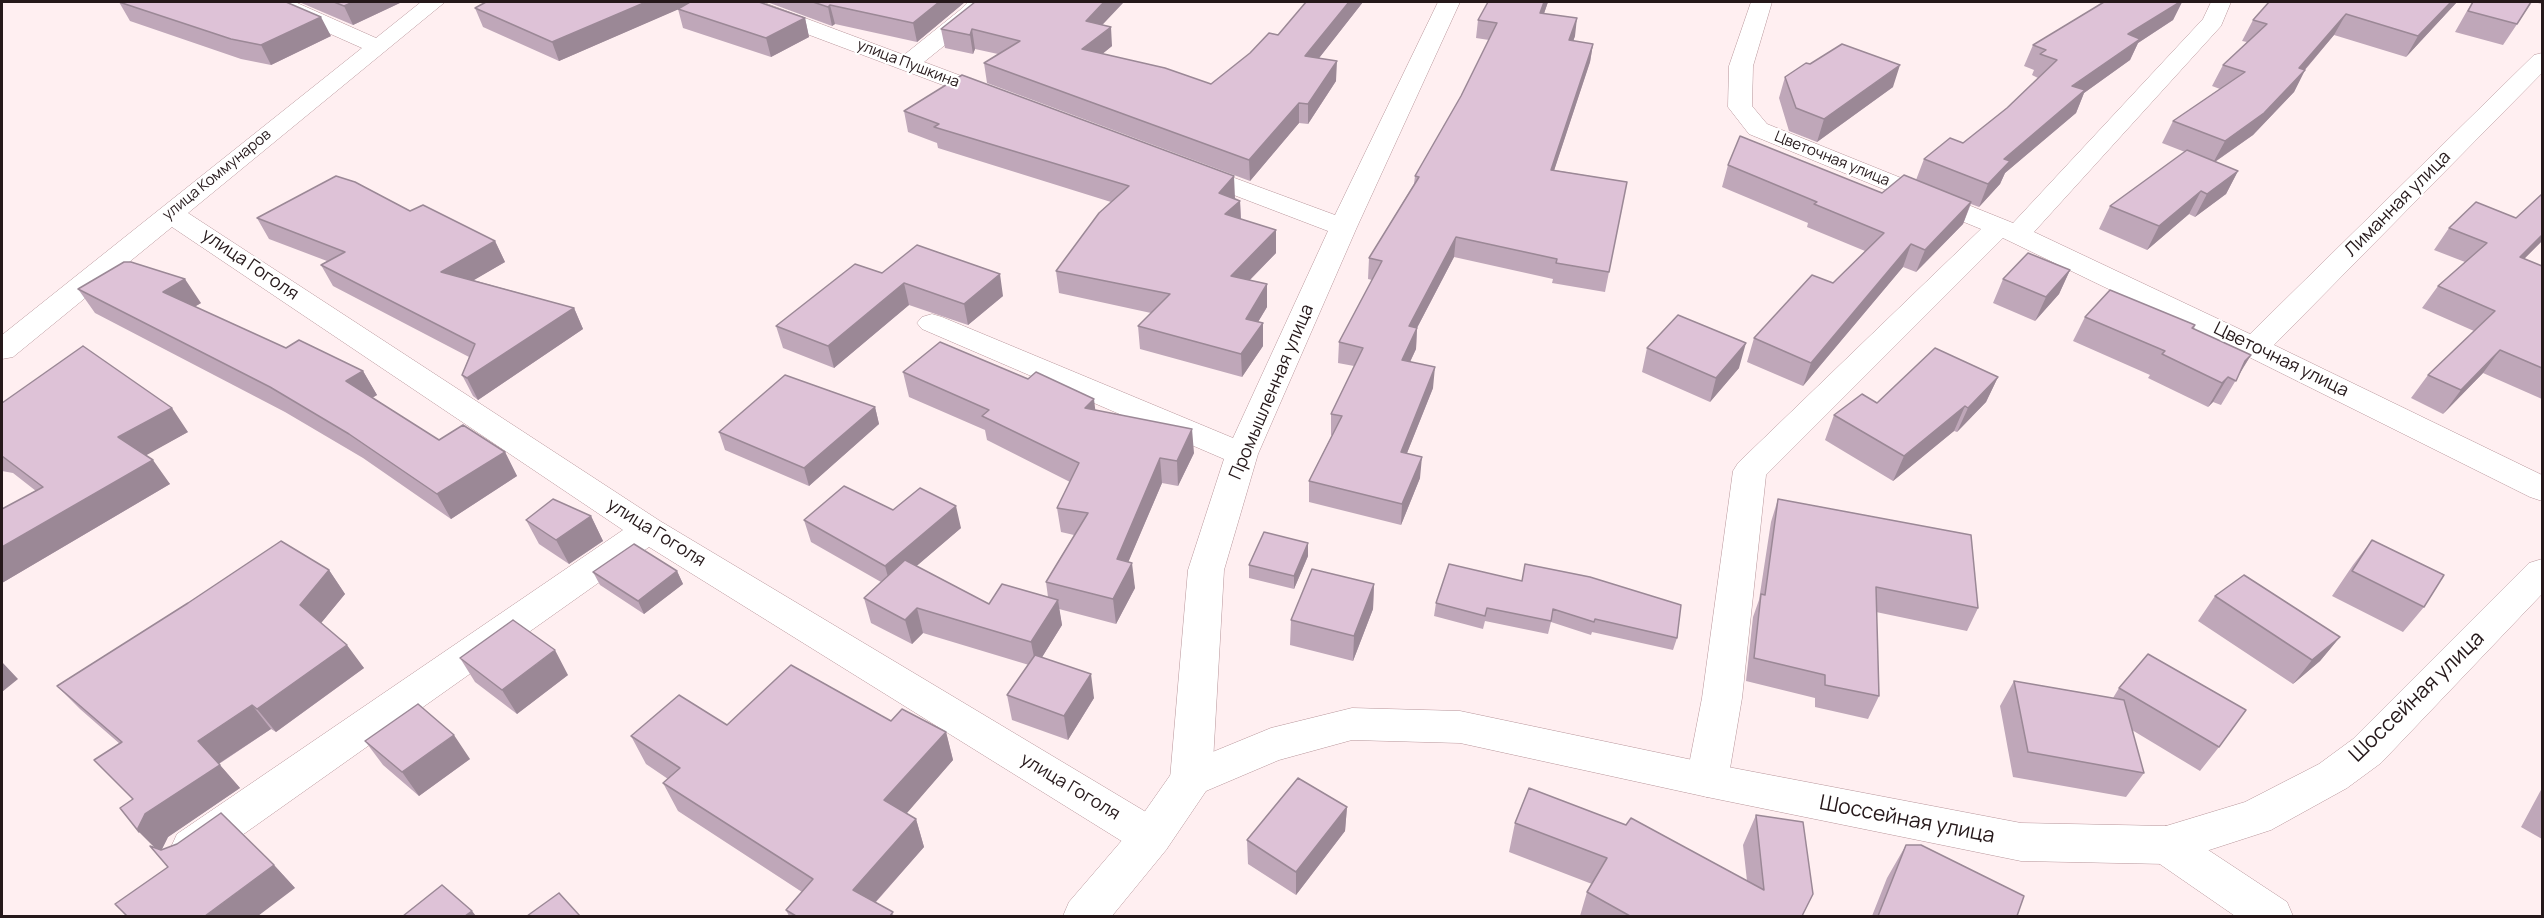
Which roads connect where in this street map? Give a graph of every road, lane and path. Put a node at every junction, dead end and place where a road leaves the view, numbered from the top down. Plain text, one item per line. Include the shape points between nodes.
1 (278, 2) edge
2 (434, 2) edge
3 (979, 2) edge
4 (1449, 2) edge
5 (1761, 2) edge
6 (2221, 2) edge
7 (755, 3) edge
8 (378, 47) junction
9 (2542, 60) edge
10 (907, 64) junction
11 (1018, 105) edge
12 (1175, 164) edge
13 (170, 213) junction
14 (1343, 227) junction
15 (2008, 231) junction
16 (932, 323) dead end
17 (2254, 347) junction
18 (2, 350) edge
19 (1242, 454) junction
20 (2542, 489) edge
21 (648, 530) junction
22 (2542, 572) edge
23 (1191, 779) junction
24 (1707, 780) junction
25 (1151, 837) junction
26 (2166, 845) junction
27 (184, 852) edge
28 (1085, 916) edge
29 (2271, 916) edge

1 - 8 street
2 - 8 street, улица Коммунаров
3 - 10 street
4 - 14 street, Промышленная улица
5 - 15 street, Цветочная улица via 1741,66 1740,107 1758,129
6 - 15 street via 2213,21
7 - 10 street, улица Пушкина
8 - 13 street, улица Коммунаров
9 - 17 street, Лиманная улица
10 - 11 street, улица Пушкина
12 - 14 street
13 - 18 street, улица Коммунаров
13 - 21 street, улица Гоголя
14 - 19 street, Промышленная улица
15 - 17 street, Цветочная улица
15 - 24 street via 1750,471 1722,698
16 - 19 street
17 - 20 street, Цветочная улица
19 - 23 street, Промышленная улица via 1206,570
21 - 25 street, улица Гоголя
21 - 27 street
22 - 26 street, Шоссейная улица via 2367,751 2333,776 2256,817
23 - 24 street, Шоссейная улица via 1271,745 1352,724 1460,727
23 - 25 street
24 - 26 street, Шоссейная улица via 2021,842
25 - 28 street
26 - 29 street

